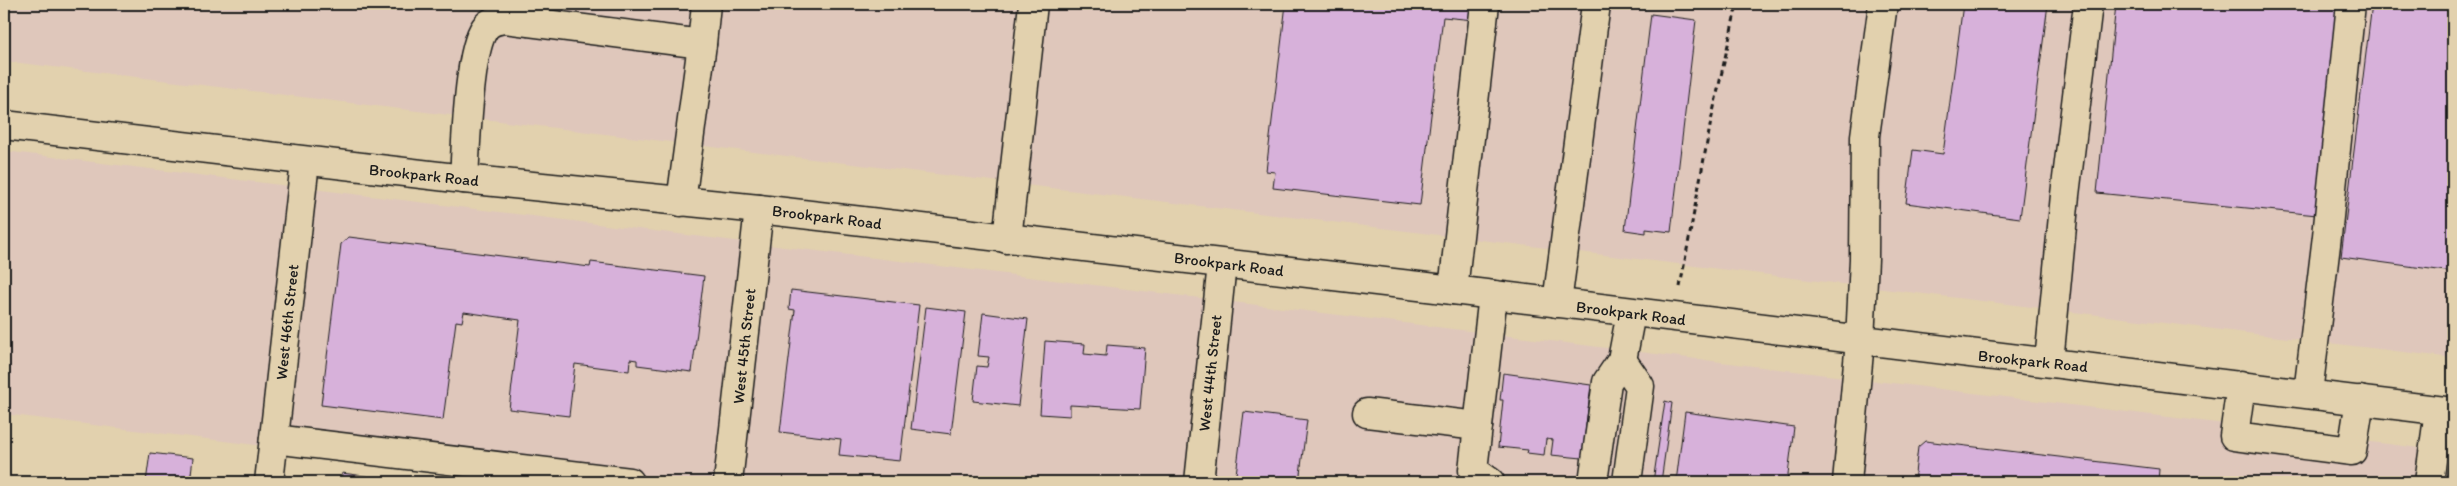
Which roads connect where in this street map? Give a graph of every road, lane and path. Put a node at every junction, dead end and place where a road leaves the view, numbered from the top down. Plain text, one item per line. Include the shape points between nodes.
1 (706, 4) edge
2 (1034, 4) edge
3 (1485, 4) edge
4 (1596, 4) edge
5 (1738, 4) edge
6 (1883, 4) edge
7 (2088, 4) edge
8 (2350, 4) edge
9 (702, 44) junction
10 (4, 125) edge
11 (305, 162) junction
12 (464, 180) junction
13 (681, 202) junction
14 (759, 209) junction
15 (1008, 239) junction
16 (1222, 264) junction
17 (1453, 290) junction
18 (1493, 295) junction
19 (1557, 303) junction
20 (1631, 313) junction
21 (1674, 319) junction
22 (1860, 341) junction
23 (1622, 360) junction
24 (2050, 362) junction
25 (2241, 385) junction
26 (2308, 393) junction
27 (2360, 400) junction
28 (2446, 411) edge
29 (1367, 413) dead end
30 (1478, 426) junction
31 (274, 439) junction
32 (269, 482) edge
33 (630, 482) edge
34 (728, 482) edge
35 (1199, 482) edge
36 (1490, 482) edge
37 (1593, 482) edge
38 (1628, 482) edge
39 (1847, 482) edge
40 (2429, 482) edge

1 - 9 main road
2 - 15 main road
3 - 17 main road
4 - 19 main road
5 - 21 path via 1711,121
6 - 22 main road via 1865,136
7 - 24 main road via 2065,195
8 - 26 main road
9 - 12 main road via 494,20 486,26 479,43 469,97
9 - 13 main road
10 - 11 main road, Brookpark Road
11 - 12 main road, Brookpark Road
11 - 31 main road, West 46th Street
12 - 13 main road, Brookpark Road
13 - 14 main road, Brookpark Road
14 - 15 main road, Brookpark Road
14 - 34 main road, West 45th Street
15 - 16 main road, Brookpark Road
16 - 17 main road, Brookpark Road
16 - 35 main road, West 44th Street
17 - 18 main road, Brookpark Road
18 - 19 main road, Brookpark Road
18 - 30 main road
19 - 20 main road, Brookpark Road
20 - 21 main road, Brookpark Road
20 - 23 main road
21 - 22 main road, Brookpark Road
22 - 24 main road, Brookpark Road
22 - 39 main road
23 - 37 main road via 1607,382
23 - 38 main road via 1640,386
24 - 25 main road, Brookpark Road
25 - 26 main road, Brookpark Road
25 - 27 main road via 2234,436 2254,439 2352,451
26 - 27 main road, Brookpark Road
27 - 28 main road, Brookpark Road
28 - 40 main road
29 - 30 main road
30 - 36 main road via 1472,470
31 - 32 main road, West 46th Street
31 - 33 main road

